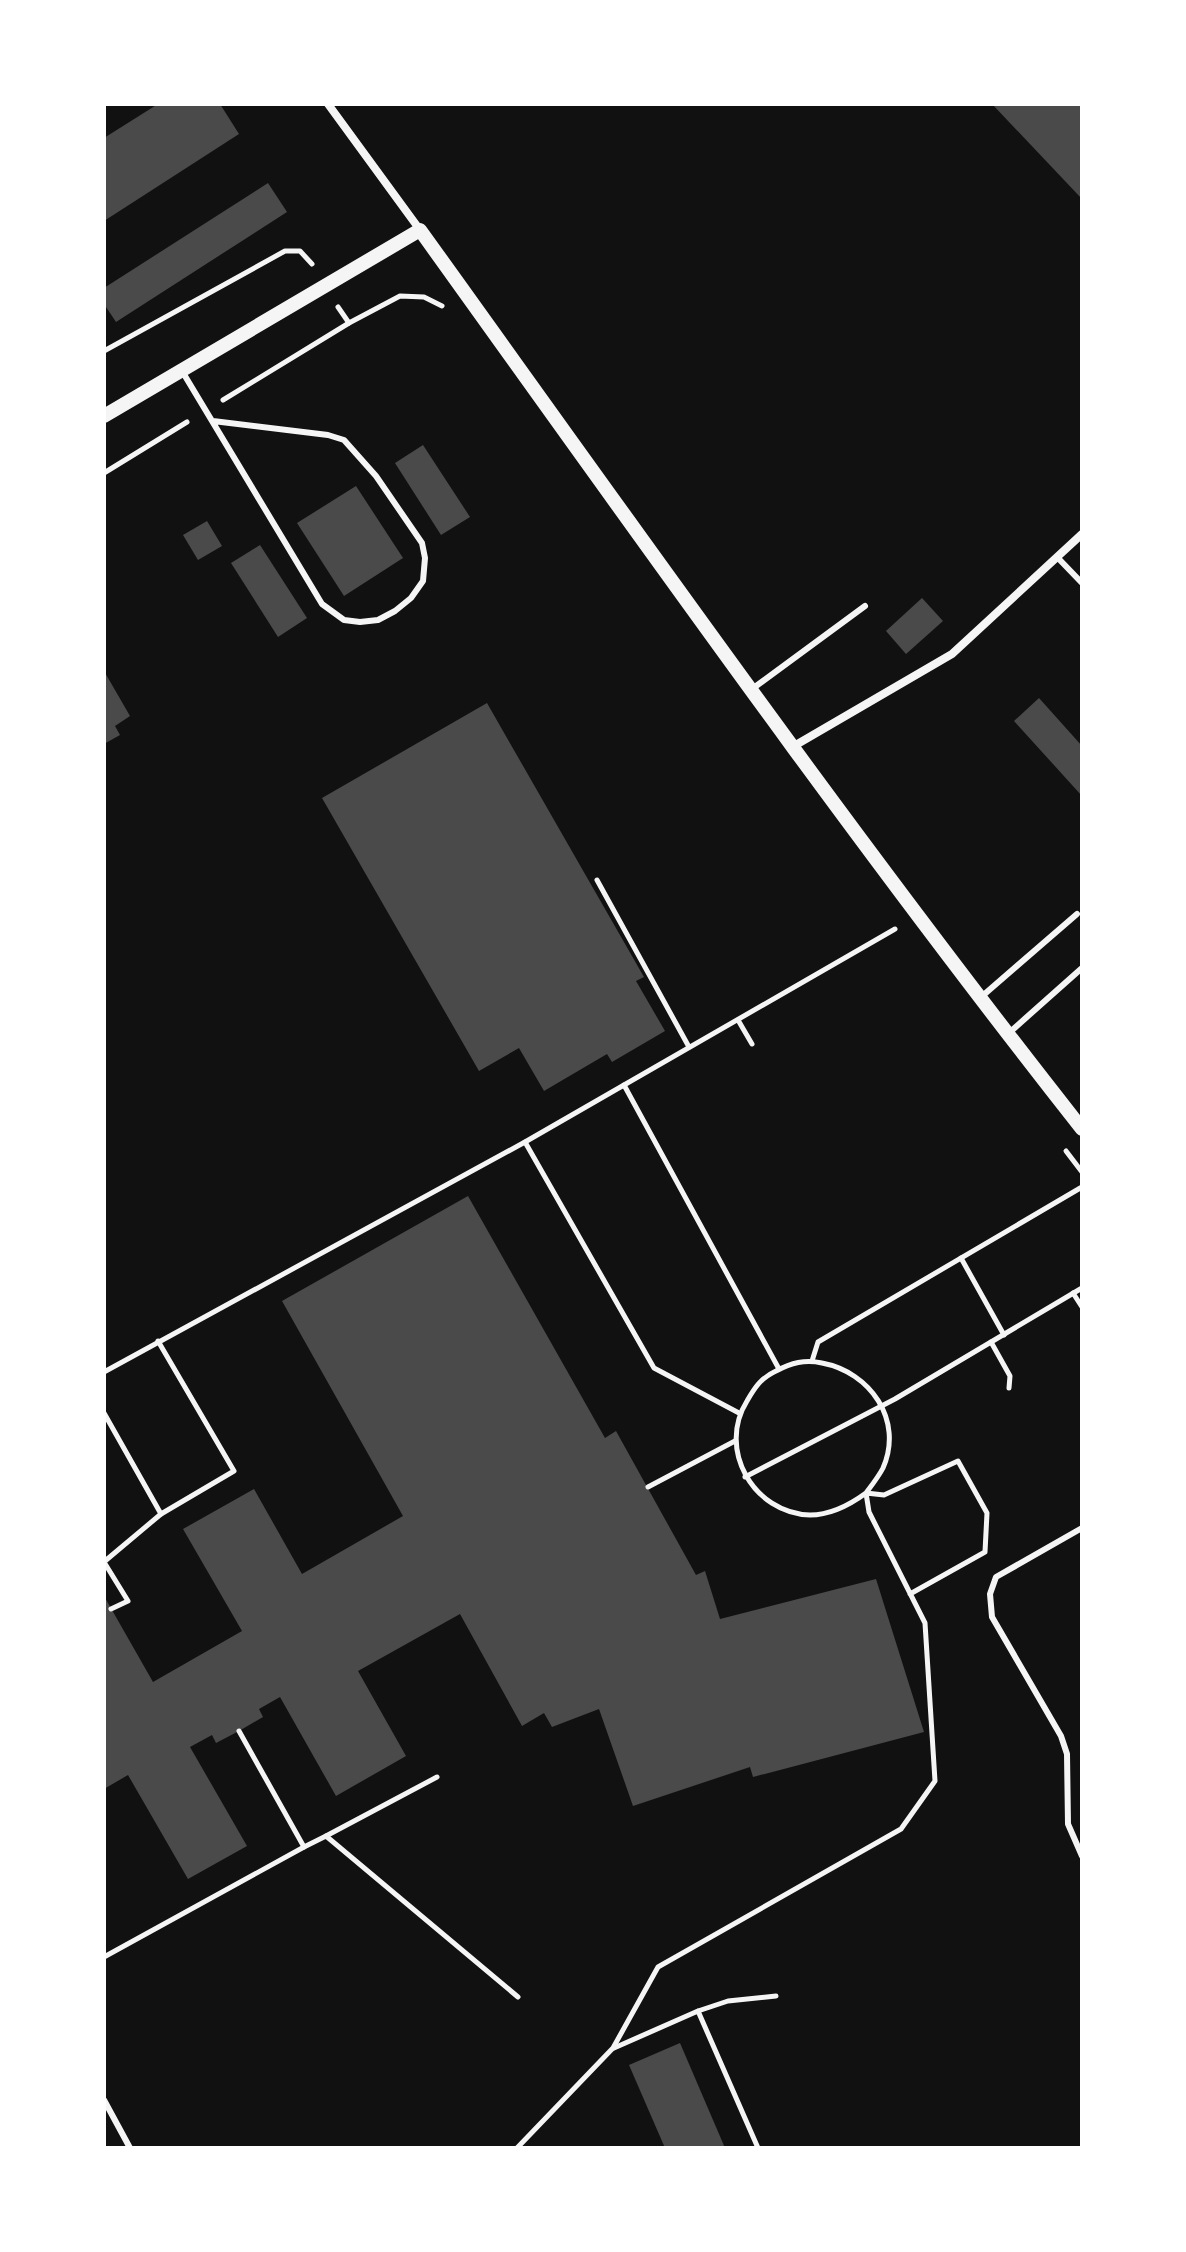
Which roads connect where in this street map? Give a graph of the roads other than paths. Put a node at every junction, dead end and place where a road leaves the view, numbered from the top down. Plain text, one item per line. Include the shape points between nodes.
1 (328, 104) edge
2 (420, 230) junction
3 (182, 371) junction
4 (104, 416) edge
5 (213, 421) junction
6 (1082, 534) edge
7 (1057, 557) junction
8 (1082, 583) edge
9 (865, 606) dead end
10 (752, 690) junction
11 (794, 746) junction
12 (1077, 914) dead end
13 (1082, 968) edge
14 (980, 998) junction
15 (1007, 1034) junction
16 (1082, 1129) edge
17 (1082, 1528) edge
18 (1082, 1856) edge
19 (104, 2100) edge
20 (130, 2148) edge

1 - 2 street
2 - 3 street
2 - 10 street
3 - 4 street
3 - 5 lane
5 - 5 lane via 328,435 349,443 422,543 425,567 418,590 400,608 372,621 348,621 328,610
6 - 7 street
7 - 8 lane
7 - 11 street via 952,654
9 - 10 lane
10 - 11 street
11 - 14 street
12 - 14 lane
13 - 15 lane
14 - 15 street
15 - 16 street
17 - 18 lane via 996,1577 990,1594 992,1617 1061,1736 1067,1754 1068,1824
19 - 20 lane

